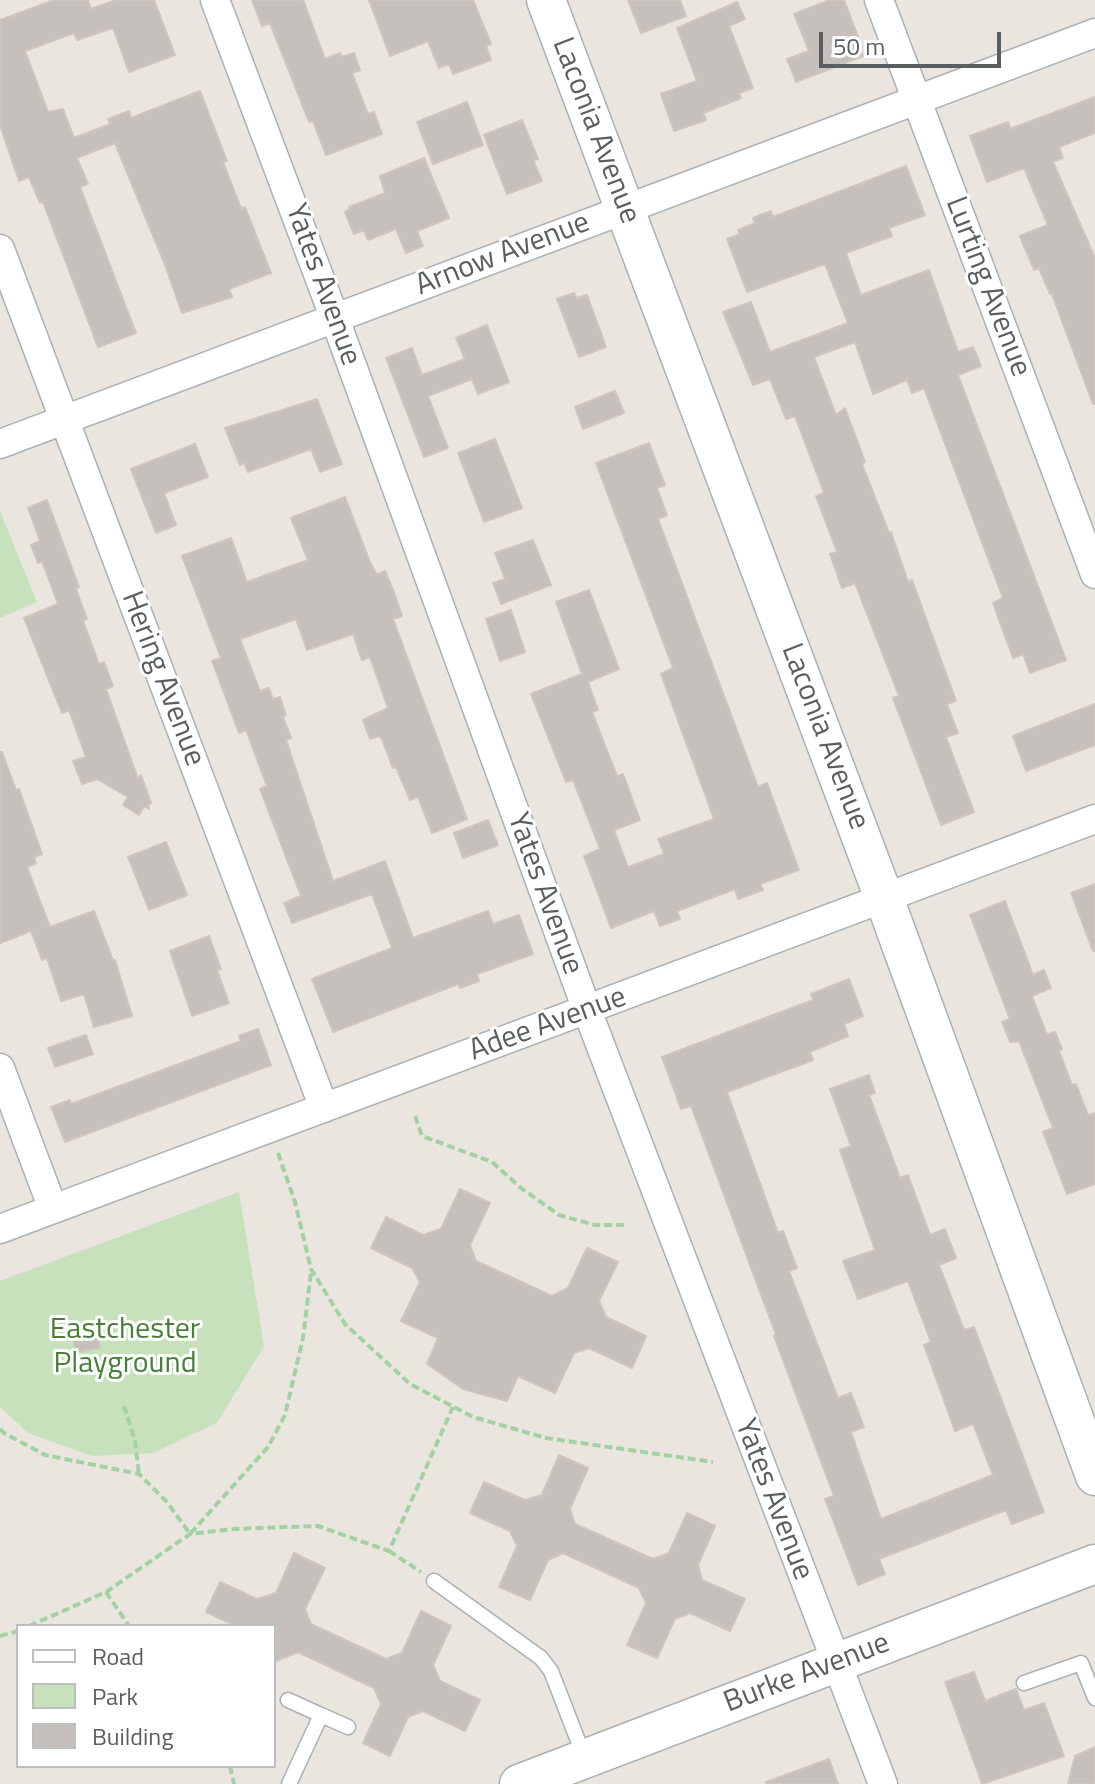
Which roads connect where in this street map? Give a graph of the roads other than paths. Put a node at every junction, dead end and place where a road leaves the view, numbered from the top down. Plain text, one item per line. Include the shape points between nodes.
1 (215, 0) edge
2 (546, 0) edge
3 (879, 0) edge
4 (1095, 33) edge
5 (916, 100) junction
6 (625, 209) junction
7 (0, 249) edge
8 (335, 319) junction
9 (64, 420) junction
10 (0, 444) edge
11 (1095, 574) edge
12 (1095, 819) edge
13 (884, 898) junction
14 (587, 1010) junction
15 (0, 1068) edge
16 (324, 1108) junction
17 (53, 1209) junction
18 (0, 1229) edge
19 (1093, 1467) edge
20 (1095, 1564) edge
21 (434, 1581) road end
22 (836, 1664) junction
23 (1092, 1680) edge
24 (1024, 1683) dead end
25 (1095, 1698) edge
26 (288, 1700) dead end
27 (321, 1715) junction
28 (348, 1727) dead end
29 (577, 1769) edge
30 (289, 1784) edge
31 (519, 1784) edge
32 (883, 1784) edge

1 - 8 street, Yates Avenue
2 - 6 street, Laconia Avenue
3 - 5 street, Lurting Avenue
4 - 5 street, Arnow Avenue
5 - 6 street, Arnow Avenue
5 - 11 street, Lurting Avenue
6 - 8 street, Arnow Avenue
6 - 13 street, Laconia Avenue
7 - 9 street, Hering Avenue
8 - 9 street, Arnow Avenue
8 - 14 street, Yates Avenue
9 - 10 street, Arnow Avenue
9 - 16 street, Hering Avenue
12 - 13 street, Adee Avenue
13 - 14 street, Adee Avenue
13 - 19 street, Laconia Avenue via 1079,1415
14 - 16 street, Adee Avenue
14 - 22 street, Yates Avenue
15 - 17 street
16 - 17 street, Adee Avenue
17 - 18 street, Adee Avenue
20 - 22 street, Burke Avenue
21 - 29 lane via 541,1658 551,1671
22 - 29 street, Burke Avenue
22 - 32 street, Yates Avenue
23 - 24 lane via 1081,1663
23 - 25 lane
26 - 27 lane
27 - 28 lane
27 - 30 lane
29 - 31 street, Burke Avenue

